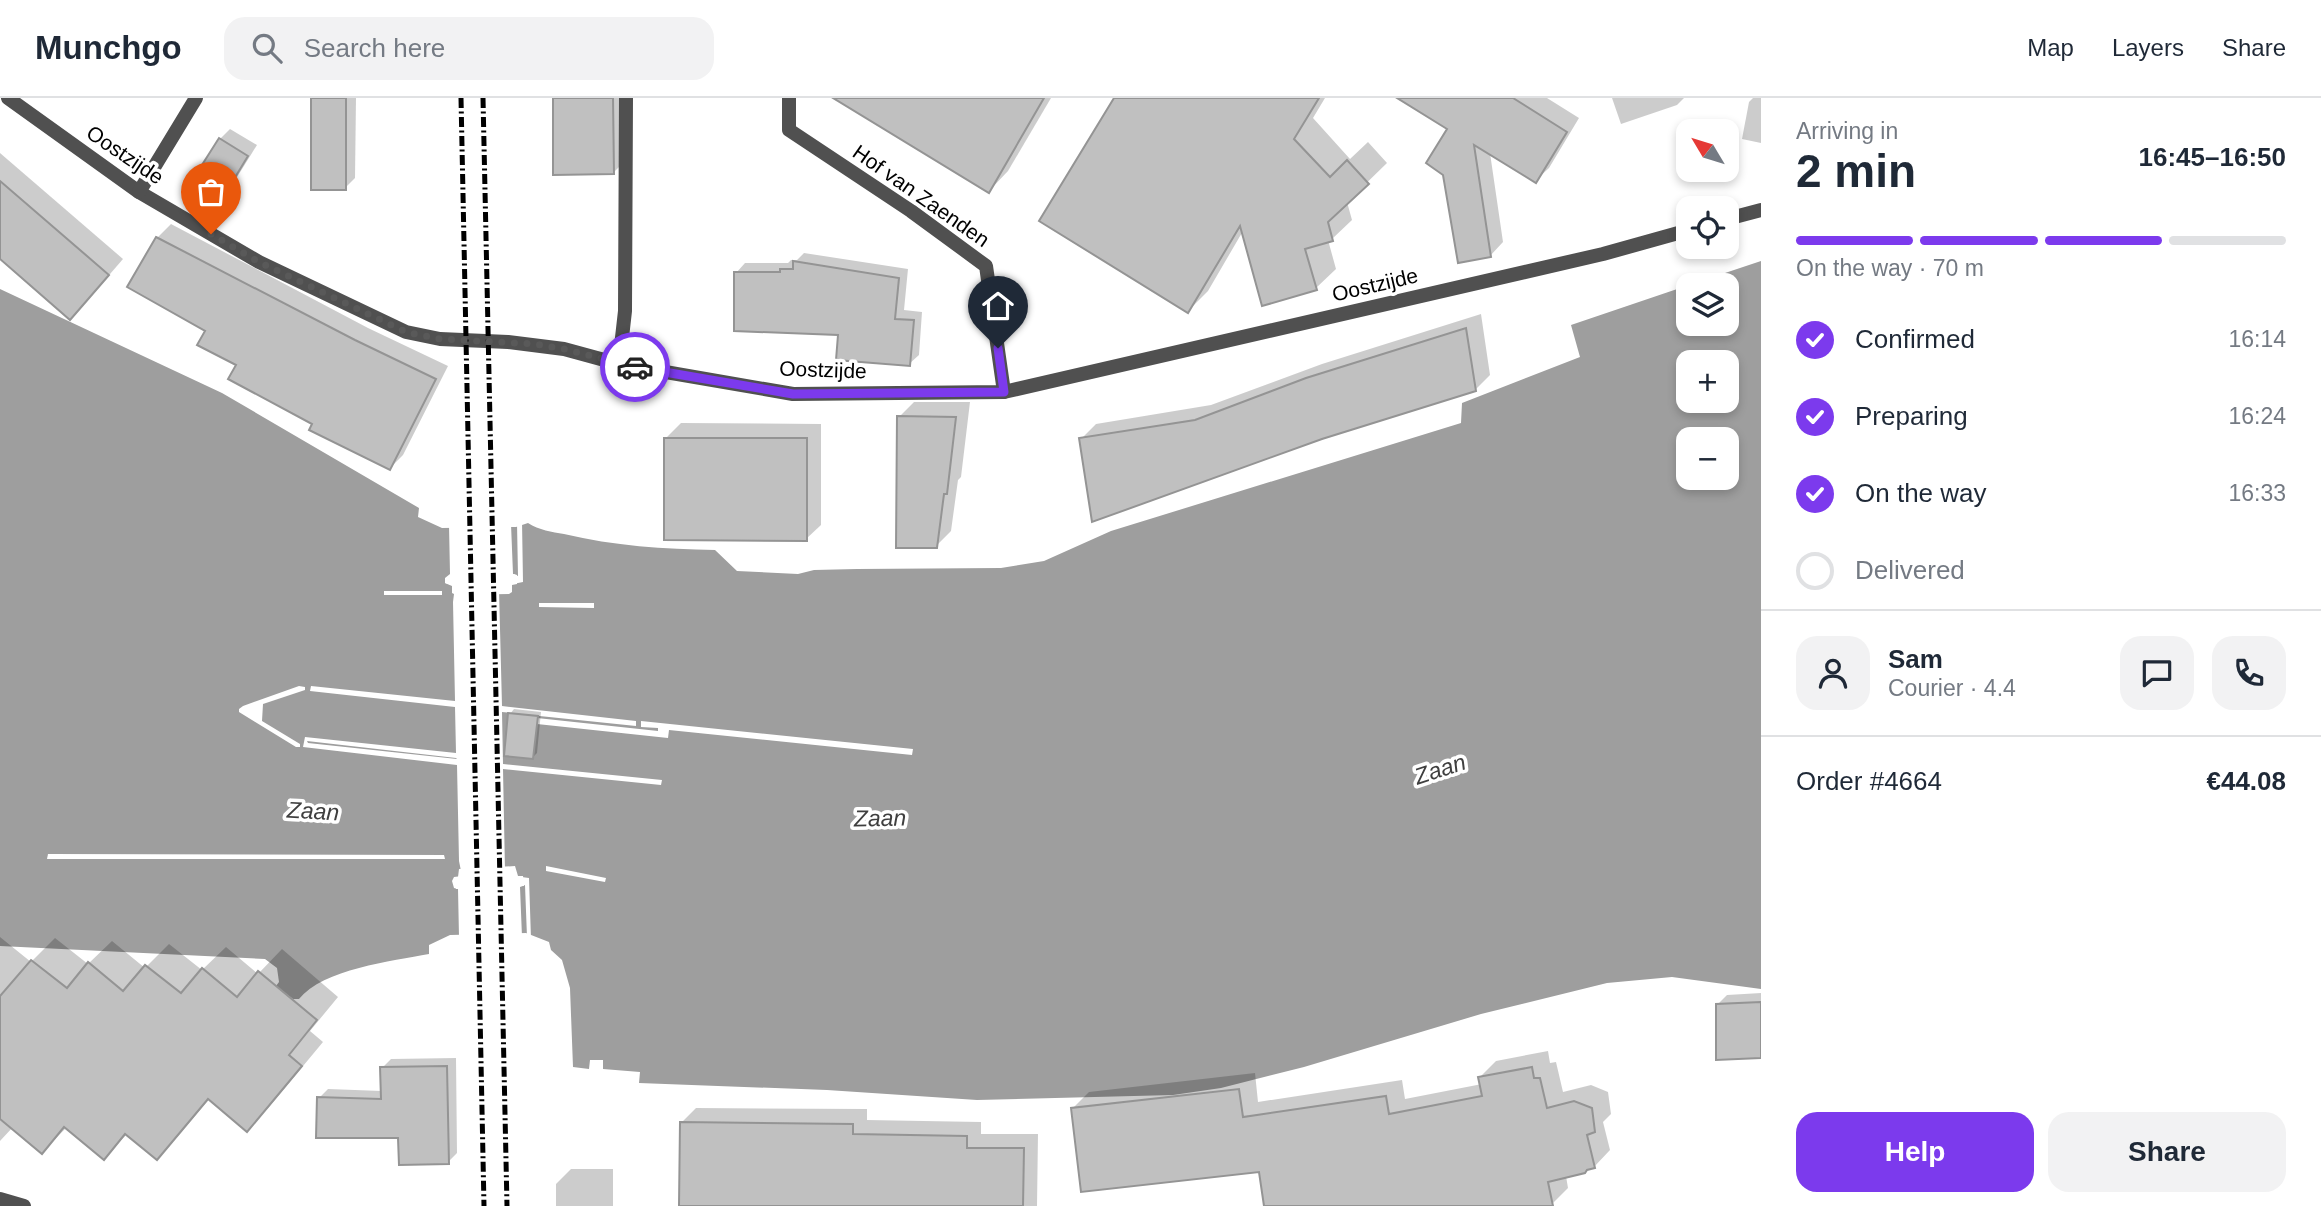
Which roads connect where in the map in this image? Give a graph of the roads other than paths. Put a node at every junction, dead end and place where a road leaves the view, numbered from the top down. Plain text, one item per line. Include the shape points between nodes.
1 (8, 98) edge
2 (196, 98) edge
3 (626, 98) edge
4 (789, 98) edge
5 (139, 192) junction
6 (1761, 210) edge
7 (1739, 216) edge
8 (1676, 234) edge
9 (619, 364) junction
10 (1004, 392) junction
11 (0, 1199) edge
12 (24, 1206) edge

1 - 5 street, Oostzijde
2 - 5 street
3 - 9 street via 625,311
4 - 10 street, Hof van Zaenden via 789,130 986,266
5 - 9 street, Oostzijde via 259,262 406,332 440,339 535,344
6 - 7 street
8 - 10 street, Oostzijde
9 - 10 street, Oostzijde via 793,394
11 - 12 street

